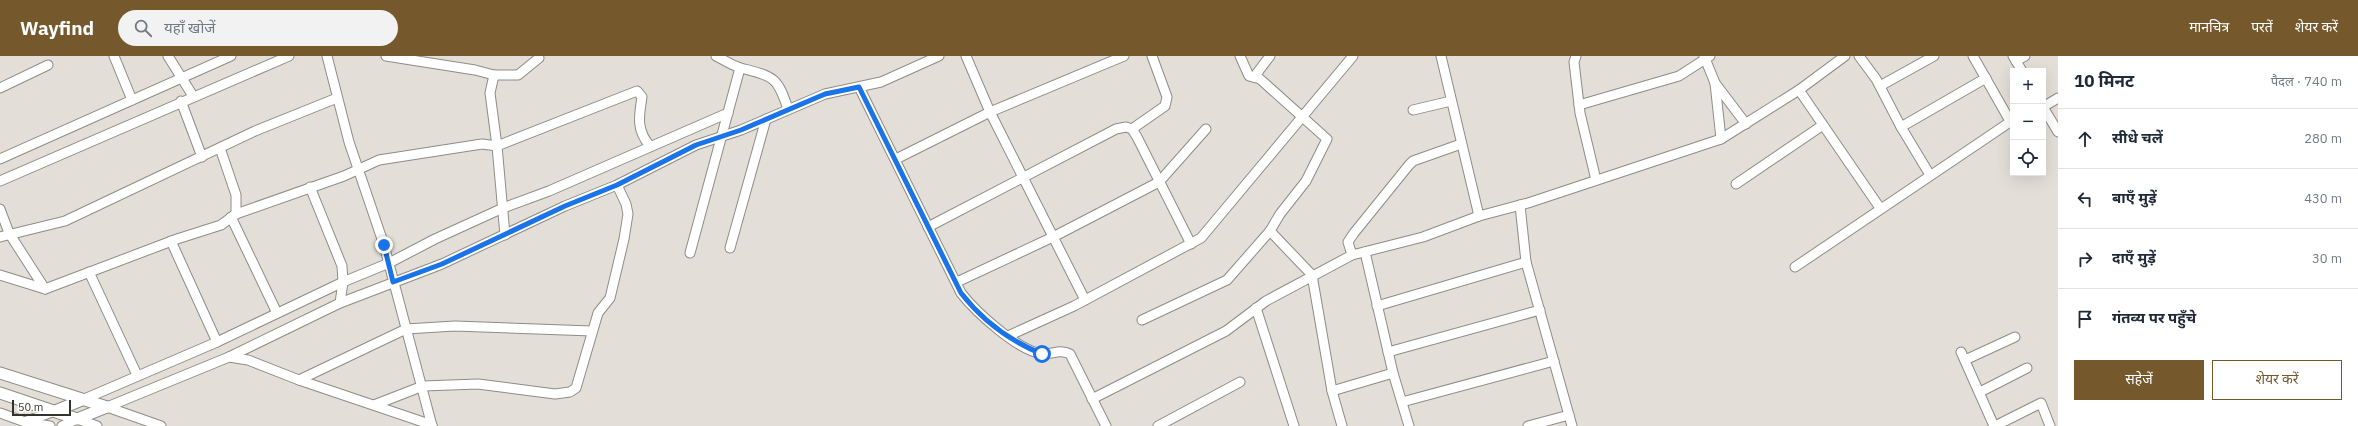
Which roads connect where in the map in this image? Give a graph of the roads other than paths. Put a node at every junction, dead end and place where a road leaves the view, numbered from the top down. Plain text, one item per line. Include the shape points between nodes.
1 (114, 56) edge
2 (168, 56) edge
3 (232, 56) edge
4 (289, 56) edge
5 (328, 56) edge
6 (386, 56) edge
7 (716, 56) edge
8 (939, 56) edge
9 (966, 56) edge
10 (1124, 56) edge
11 (1152, 56) edge
12 (1240, 56) edge
13 (1270, 56) edge
14 (1353, 56) edge
15 (1441, 56) edge
16 (1576, 56) edge
17 (1845, 56) edge
18 (1859, 56) edge
19 (1934, 56) edge
20 (1973, 56) edge
21 (2025, 56) edge
22 (1706, 57) edge
23 (539, 58) dead end
24 (2015, 59) edge
25 (48, 65) dead end
26 (740, 68) junction
27 (2020, 68) edge
28 (494, 75) junction
29 (1254, 78) junction
30 (1986, 78) junction
31 (181, 79) junction
32 (1715, 83) junction
33 (1880, 86) junction
34 (859, 87) junction
35 (0, 88) edge
36 (1799, 90) junction
37 (193, 96) junction
38 (337, 98) junction
39 (2058, 98) edge
40 (132, 100) junction
41 (181, 101) junction
42 (1451, 101) junction
43 (1579, 105) junction
44 (2046, 105) edge
45 (788, 109) junction
46 (1413, 110) dead end
47 (990, 112) junction
48 (2046, 112) edge
49 (728, 113) junction
50 (1302, 116) junction
51 (2010, 118) edge
52 (766, 119) junction
53 (2010, 122) edge
54 (1746, 124) junction
55 (1823, 125) junction
56 (1901, 128) junction
57 (1132, 129) junction
58 (1206, 129) dead end
59 (2058, 132) edge
60 (723, 136) junction
61 (1721, 140) junction
62 (1461, 144) junction
63 (497, 146) junction
64 (650, 146) junction
65 (220, 148) junction
66 (202, 156) junction
67 (0, 159) edge
68 (896, 159) junction
69 (360, 168) junction
70 (1930, 175) junction
71 (1024, 178) junction
72 (1596, 180) junction
73 (0, 181) edge
74 (1160, 182) junction
75 (1736, 184) dead end
76 (617, 185) junction
77 (310, 187) junction
78 (1520, 205) junction
79 (0, 208) edge
80 (503, 208) junction
81 (1880, 208) junction
82 (234, 216) junction
83 (1479, 216) junction
84 (928, 227) junction
85 (1270, 232) junction
86 (9, 233) junction
87 (505, 235) junction
88 (0, 237) edge
89 (1053, 237) junction
90 (172, 241) junction
91 (1191, 244) junction
92 (730, 248) dead end
93 (1365, 252) junction
94 (690, 253) dead end
95 (1352, 255) junction
96 (1526, 262) junction
97 (389, 263) junction
98 (1795, 267) dead end
99 (89, 272) junction
100 (0, 275) edge
101 (1312, 275) junction
102 (343, 282) junction
103 (393, 282) junction
104 (957, 282) junction
105 (45, 289) junction
106 (1085, 300) junction
107 (340, 303) junction
108 (1377, 306) junction
109 (1256, 308) junction
110 (1540, 310) junction
111 (277, 313) junction
112 (1142, 320) dead end
113 (406, 329) junction
114 (592, 332) junction
115 (1008, 336) junction
116 (2015, 337) dead end
117 (217, 342) junction
118 (1388, 352) junction
119 (229, 357) junction
120 (1554, 361) junction
121 (2027, 368) dead end
122 (0, 373) edge
123 (1393, 373) junction
124 (137, 375) junction
125 (299, 380) junction
126 (1240, 382) dead end
127 (423, 386) junction
128 (1332, 391) junction
129 (1980, 392) junction
130 (0, 393) edge
131 (1092, 399) junction
132 (82, 400) junction
133 (1402, 402) junction
134 (374, 405) junction
135 (107, 407) junction
136 (55, 411) junction
137 (0, 413) edge
138 (1569, 415) junction
139 (77, 419) junction
140 (21, 424) edge
141 (50, 426) edge
142 (62, 426) edge
143 (97, 426) edge
144 (161, 426) edge
145 (432, 426) edge
146 (1106, 426) edge
147 (1158, 426) edge
148 (1294, 426) edge
149 (1342, 426) edge
150 (1409, 426) edge
151 (1528, 426) edge
152 (1572, 426) edge
153 (1995, 426) edge
154 (2050, 426) edge

1 - 40 street
2 - 31 street
3 - 31 street
4 - 37 street
5 - 38 street
6 - 28 street
7 - 26 street
8 - 34 street via 906,72
9 - 47 street
10 - 47 street
11 - 57 street via 1167,97 1165,106
12 - 29 street via 1248,76
13 - 29 street
14 - 50 street
15 - 42 street
16 - 43 street via 1574,62
17 - 36 street
18 - 33 street
19 - 33 street
20 - 30 street
21 - 24 street
22 - 32 street
22 - 43 street via 1679,76
23 - 28 street via 518,75
24 - 27 street
25 - 35 street
26 - 45 street via 756,71 771,78 780,88
26 - 49 street
28 - 63 street via 490,92
29 - 50 street via 1260,80
30 - 51 street
30 - 56 street
31 - 37 street
31 - 40 street
32 - 54 street
32 - 61 street
33 - 56 street
34 - 45 street via 825,94
34 - 68 street
36 - 54 street
36 - 55 street
37 - 41 street
38 - 65 street
38 - 69 street via 349,142
39 - 44 street
40 - 67 street
41 - 66 street
41 - 73 street
42 - 46 street
42 - 62 street
43 - 72 street
45 - 52 street
47 - 68 street
47 - 71 street
48 - 59 street
49 - 60 street
49 - 64 street
50 - 85 street via 1327,139 1306,181 1280,214
50 - 91 street via 1210,231
52 - 60 street
52 - 92 street
53 - 70 street
54 - 61 street
55 - 75 street
55 - 81 street
56 - 70 street
57 - 71 street via 1116,129
57 - 74 street
58 - 74 street
60 - 76 street via 696,145
60 - 94 street
61 - 72 street
62 - 83 street
62 - 95 street via 1413,161 1409,165 1348,242
63 - 64 street via 638,91 642,97 638,118 640,131
63 - 69 street via 482,144 379,160
63 - 80 street
64 - 80 street via 549,191
65 - 66 street
65 - 82 street via 236,196
66 - 86 street via 65,221
68 - 84 street
69 - 77 street
69 - 97 street
70 - 81 street
71 - 84 street
71 - 89 street
72 - 78 street
74 - 89 street
74 - 91 street
76 - 87 street via 565,206
76 - 114 street via 628,214 624,239 610,298 598,313
77 - 82 street
77 - 102 street via 339,255
78 - 83 street
78 - 96 street
79 - 86 street
80 - 87 street
80 - 97 street
81 - 98 street
82 - 90 street via 221,225
82 - 111 street
83 - 93 street via 1423,237
84 - 104 street
85 - 101 street
85 - 112 street via 1227,280
86 - 88 street
86 - 105 street
87 - 103 street via 442,264
89 - 104 street
89 - 106 street
90 - 99 street
90 - 117 street
91 - 106 street
93 - 95 street
93 - 108 street
95 - 101 street via 1327,270
96 - 108 street
96 - 110 street
97 - 102 street
97 - 103 street
99 - 105 street
99 - 124 street
100 - 105 street
101 - 109 street
101 - 128 street
102 - 107 street
102 - 111 street
103 - 107 street
103 - 113 street
104 - 115 street via 970,305
106 - 115 street
107 - 119 street
108 - 118 street
109 - 131 street via 1226,331
109 - 148 street
110 - 118 street
110 - 120 street
111 - 117 street
113 - 114 street via 455,326
113 - 125 street
113 - 127 street
114 - 127 street via 578,383 570,392 555,394 478,384
115 - 131 street via 1042,354 1060,351 1070,354
116 - 129 street via 1963,356
117 - 124 street
118 - 123 street
119 - 125 street via 248,360
119 - 135 street
120 - 133 street
120 - 138 street
121 - 129 street
122 - 132 street
123 - 128 street
123 - 133 street
124 - 132 street
125 - 134 street
126 - 147 street
127 - 134 street
127 - 145 street
128 - 149 street
129 - 153 street
130 - 136 street
131 - 146 street
132 - 135 street
132 - 136 street
133 - 150 street
134 - 145 street
135 - 139 street
135 - 144 street
136 - 139 street
136 - 140 street
137 - 140 street
138 - 151 street
138 - 152 street
139 - 142 street
139 - 143 street
140 - 141 street
153 - 154 street via 2041,403

